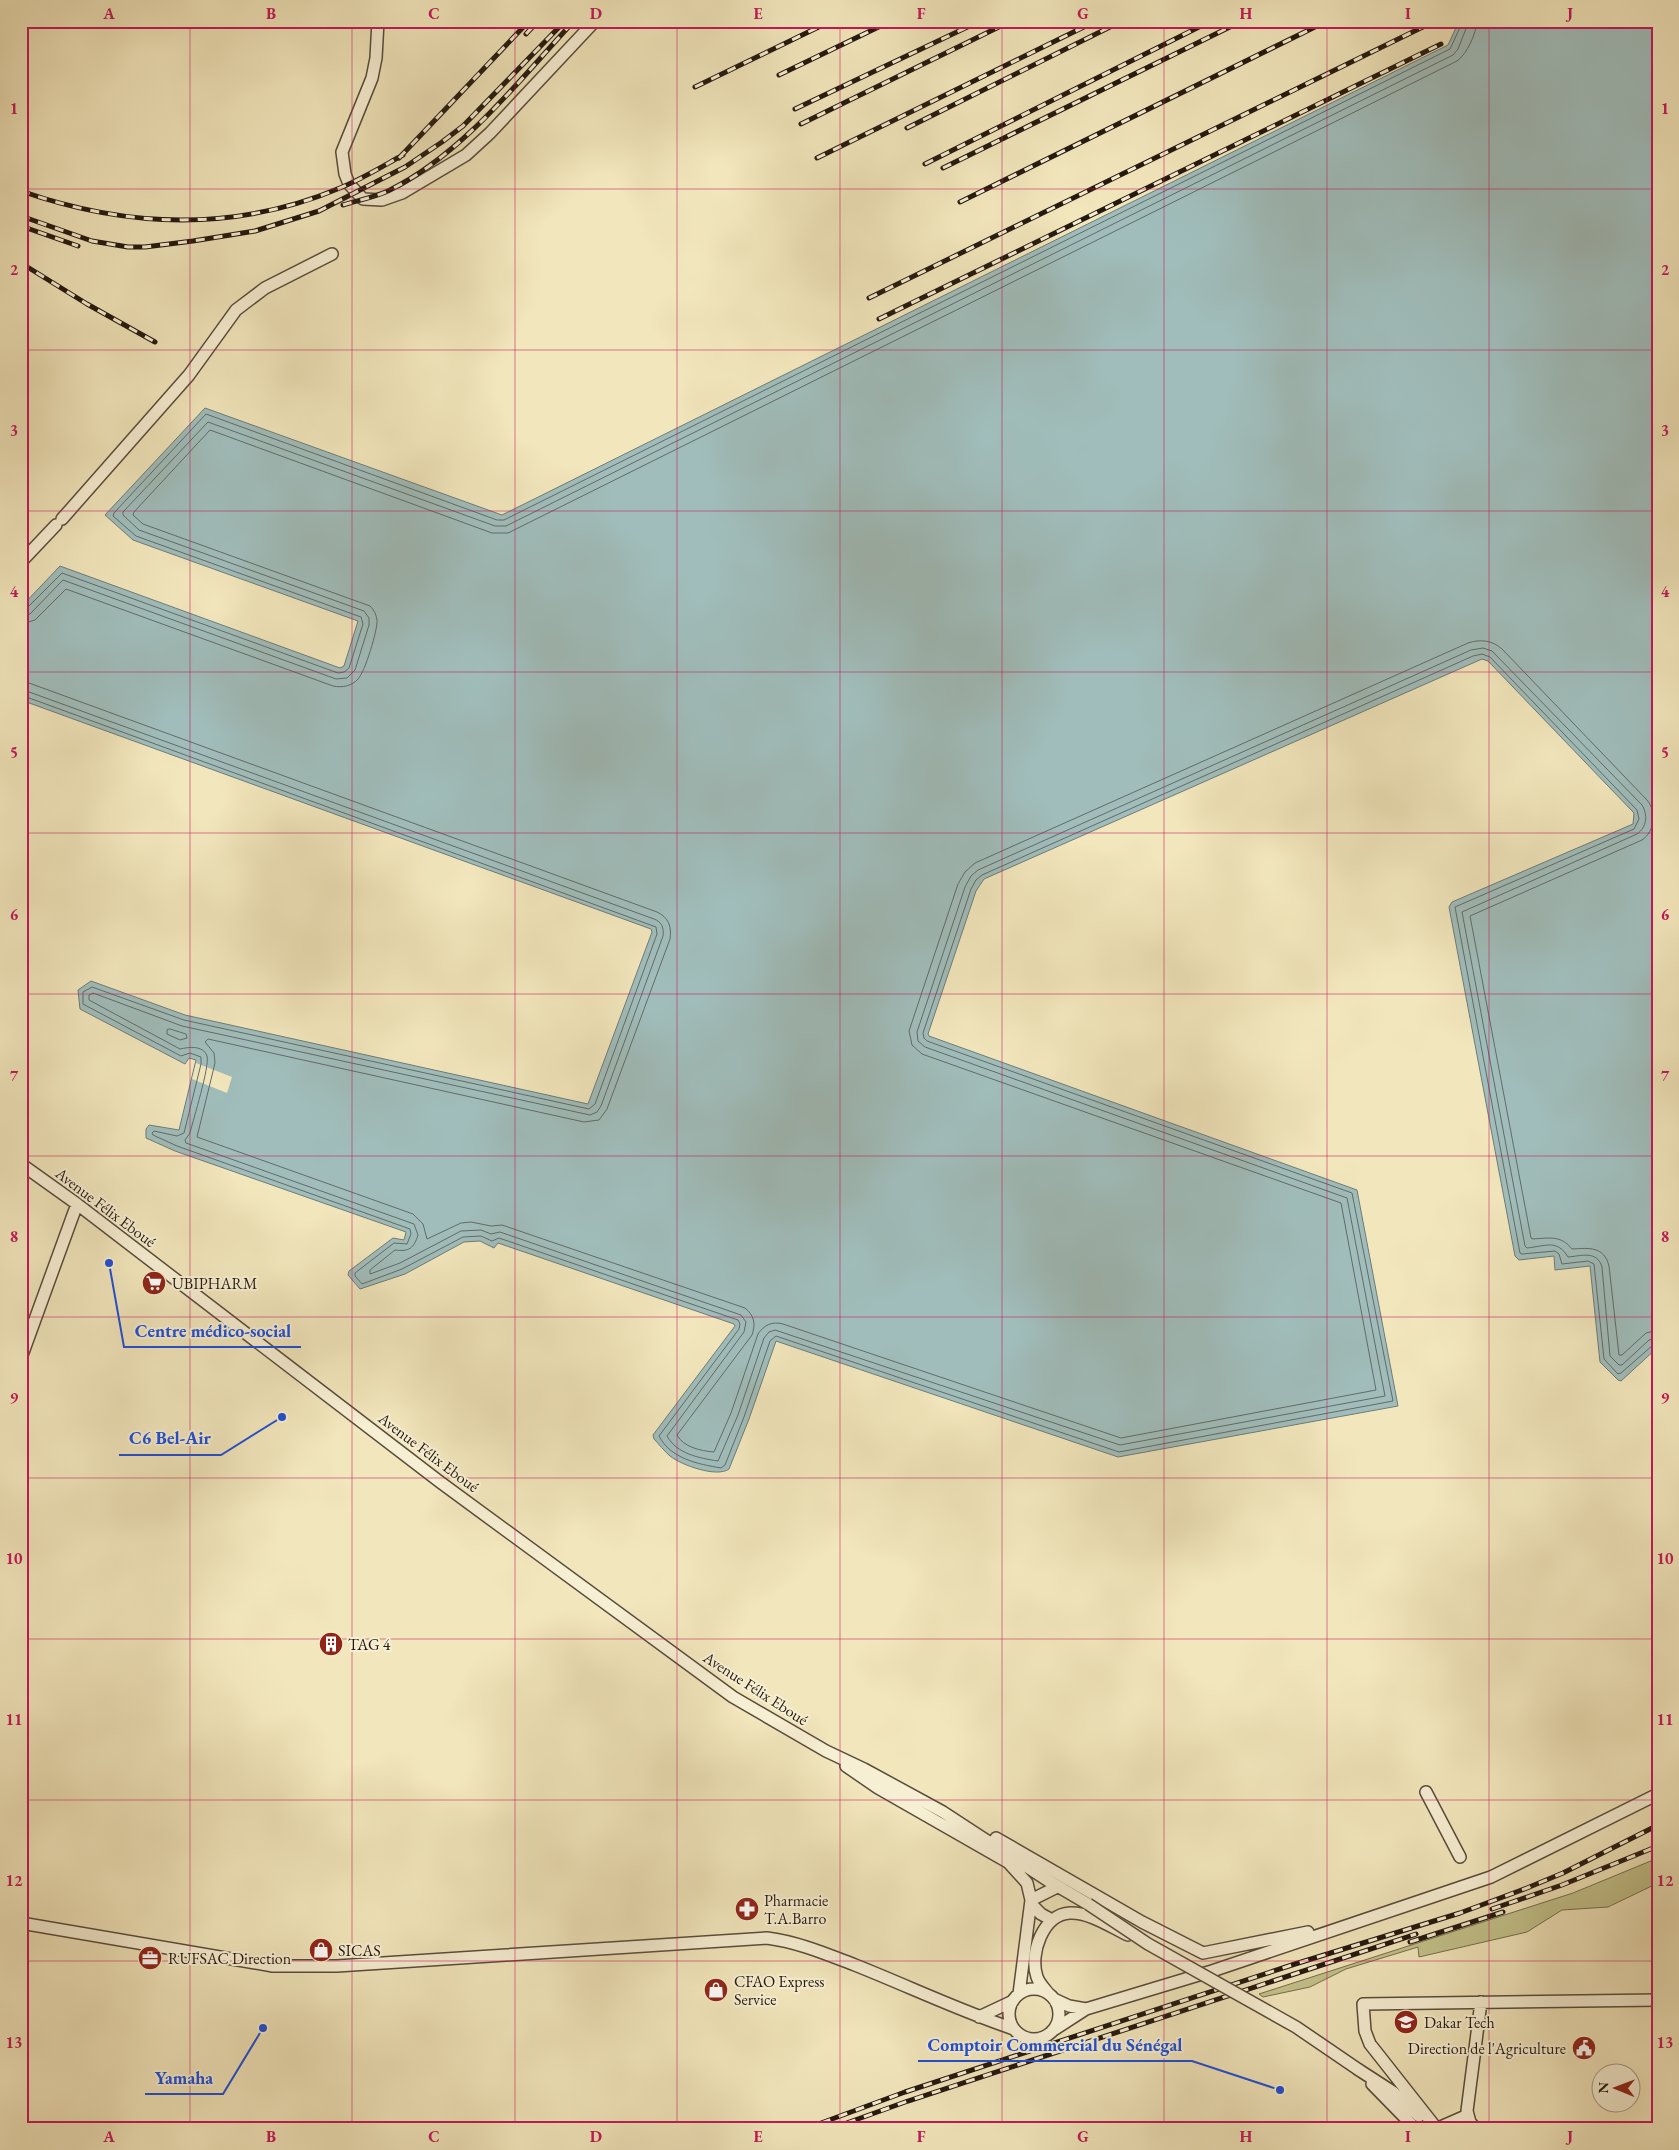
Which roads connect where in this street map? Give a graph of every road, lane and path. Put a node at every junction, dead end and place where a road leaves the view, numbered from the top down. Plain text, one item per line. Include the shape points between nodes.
1 (378, 21) edge
2 (595, 21) edge
3 (332, 254) dead end
4 (21, 562) edge
5 (21, 1164) edge
6 (77, 1204) junction
7 (21, 1358) edge
8 (826, 1752) junction
9 (1426, 1792) dead end
10 (1658, 1794) edge
11 (943, 1812) junction
12 (1460, 1857) dead end
13 (1008, 1862) junction
14 (1046, 1880) junction
15 (1057, 1887) junction
16 (1031, 1902) junction
17 (1052, 1920) junction
18 (21, 1924) edge
19 (1343, 1926) junction
20 (1148, 1944) junction
21 (1203, 1953) junction
22 (1212, 1971) junction
23 (1051, 1996) junction
24 (1016, 1997) junction
25 (1658, 2000) edge
26 (1481, 2002) junction
27 (1086, 2009) junction
28 (979, 2017) junction
29 (1014, 2029) junction
30 (1052, 2031) junction
31 (1390, 2096) junction
32 (1468, 2115) junction
33 (1416, 2129) edge
34 (1432, 2129) edge
35 (1436, 2129) edge
36 (1476, 2129) edge

1 - 2 street via 372,78 342,152 345,174 353,189 363,199 382,200 402,193 466,155
3 - 4 street via 265,288 236,310 189,375
5 - 6 street, Avenue Félix Eboué
6 - 7 street
6 - 8 street, Avenue Félix Eboué via 440,1482 733,1697
8 - 11 street, Avenue Félix Eboué
8 - 13 street, Avenue Félix Eboué via 878,1788
9 - 12 street
10 - 19 street via 1491,1877
11 - 14 street, Avenue Félix Eboué
11 - 21 street via 975,1826 1142,1922
13 - 14 street, Avenue Félix Eboué
13 - 16 street via 1023,1877
14 - 15 street, Avenue Félix Eboué
15 - 16 street
15 - 20 street, Avenue Félix Eboué, bridge
16 - 17 street via 1041,1914
16 - 24 street
17 - 20 street, bridge via 1071,1913 1088,1917
17 - 23 street via 1040,1939 1036,1964 1037,1978
18 - 28 street via 283,1966 337,1966 767,1938 804,1945
19 - 21 street
19 - 22 street
20 - 31 street, bridge via 1296,2027 1359,2070
21 - 22 street
22 - 27 street
23 - 24 street via 1031,1989
23 - 27 street via 1068,2006
23 - 30 street via 1059,2016
24 - 28 street
24 - 29 street via 1009,2014
25 - 26 street
26 - 32 street
26 - 35 street via 1363,2004 1365,2031 1370,2044
27 - 30 street
28 - 29 street
29 - 30 street via 1032,2038
31 - 33 street
31 - 34 street
32 - 35 street
32 - 36 street

